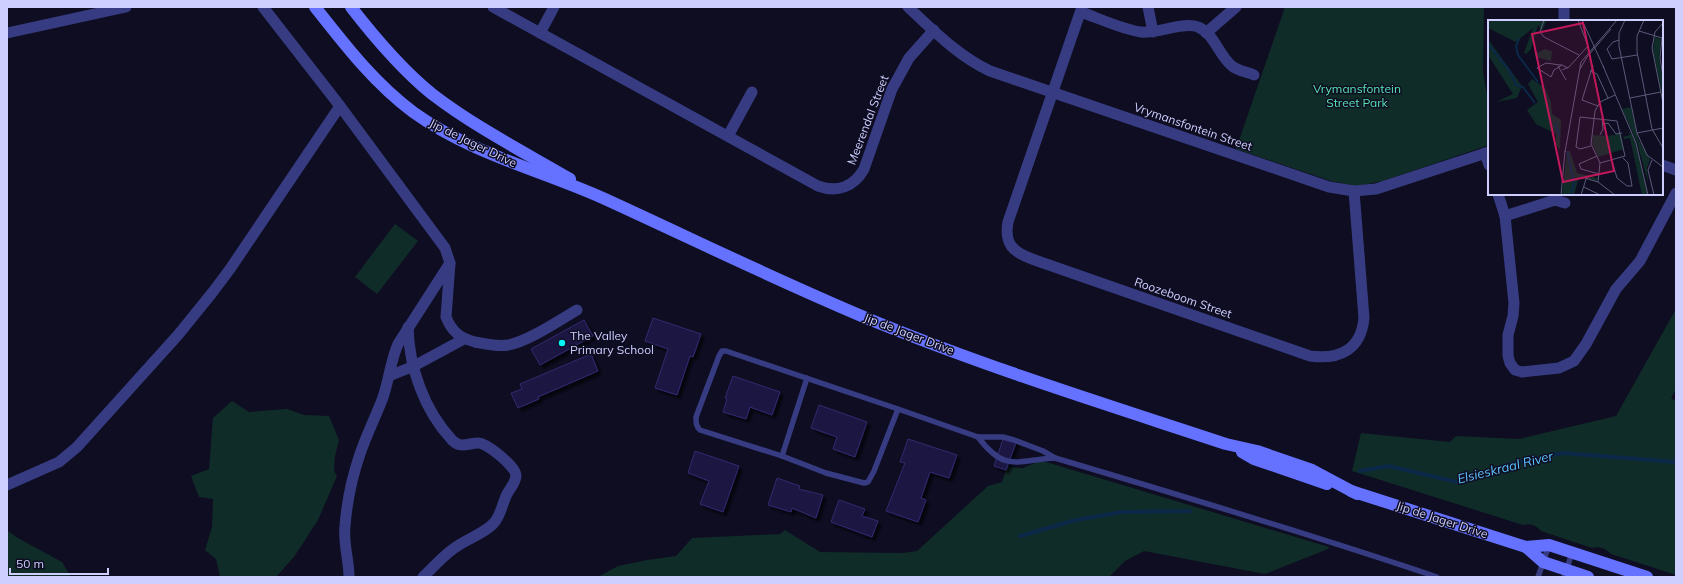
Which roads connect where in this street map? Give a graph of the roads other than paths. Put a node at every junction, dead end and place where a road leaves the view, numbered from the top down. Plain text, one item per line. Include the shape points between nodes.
1 (126, 7) edge
2 (263, 7) edge
3 (315, 7) edge
4 (351, 7) edge
5 (493, 7) edge
6 (554, 7) edge
7 (908, 7) edge
8 (1148, 7) edge
9 (1236, 7) edge
10 (1564, 7) edge
11 (1081, 9) edge
12 (1564, 20) edge
13 (934, 30) junction
14 (1153, 32) junction
15 (7, 33) edge
16 (540, 33) junction
17 (1206, 33) junction
18 (1254, 75) dead end
19 (752, 92) dead end
20 (1053, 93) junction
21 (340, 106) junction
22 (728, 136) junction
23 (1487, 153) edge
24 (1663, 165) edge
25 (1676, 170) edge
26 (1354, 191) junction
27 (1676, 193) edge
28 (1498, 195) edge
29 (602, 198) junction
30 (1565, 203) dead end
31 (1505, 216) junction
32 (450, 263) junction
33 (577, 310) dead end
34 (408, 327) junction
35 (464, 339) junction
36 (414, 366) junction
37 (389, 376) junction
38 (807, 378) junction
39 (898, 409) junction
40 (978, 437) junction
41 (782, 456) junction
42 (1055, 458) junction
43 (7, 485) edge
44 (1549, 545) junction
45 (1526, 547) junction
46 (1572, 553) junction
47 (1543, 562) junction
48 (1565, 574) edge
49 (349, 577) edge
50 (423, 577) edge
51 (1437, 577) edge
52 (1538, 577) edge
53 (1588, 577) edge
54 (1647, 577) edge

1 - 15 street
2 - 21 street
3 - 29 main road, Jip de Jager Drive via 361,64 414,112 443,131 500,159
4 - 29 main road, Jip de Jager Drive via 374,38 432,94 488,131
5 - 16 street, Meerendal Street
6 - 16 street
7 - 13 street, Vrymansfontein Street
8 - 14 street
9 - 17 street
10 - 12 street
11 - 14 street via 1135,31
11 - 20 street, Roozeboom Street
13 - 20 street, Vrymansfontein Street via 982,67
13 - 22 street, Meerendal Street via 909,58 898,77 864,169 850,185 837,189 818,186
14 - 17 street via 1192,26 1199,27
16 - 22 street, Meerendal Street
17 - 18 street via 1231,65 1237,70
19 - 22 street
20 - 26 street, Vrymansfontein Street via 1329,187
20 - 26 street, Roozeboom Street via 1008,222 1008,240 1016,252 1032,260 1310,356 1332,357 1346,352 1358,339 1363,327
21 - 32 street via 445,248
21 - 43 street via 230,269 178,335 77,447 59,462
23 - 26 street, Vrymansfontein Street via 1387,186
24 - 25 street
27 - 31 street via 1640,261 1616,289 1580,353 1574,361 1559,368 1522,372 1515,370 1510,363 1508,334 1514,303
28 - 31 street
29 - 45 main road, Jip de Jager Drive via 797,288 1012,374 1226,444 1258,451 1312,470 1357,494
30 - 31 street via 1555,200
32 - 34 street
32 - 35 street via 446,317 455,333
33 - 35 street via 520,341 507,345 483,344
34 - 36 street via 409,347
34 - 37 street via 392,358
35 - 36 street
36 - 37 street
36 - 50 street via 430,410 453,441 460,445 478,443 488,447 515,470 516,476 497,520 458,545
37 - 49 street via 360,454 348,499 344,542
38 - 39 lane
38 - 41 lane
38 - 41 lane via 736,353 722,352 696,417 700,430
39 - 40 lane
39 - 41 lane via 868,482 848,479
40 - 42 lane via 1003,437
40 - 42 lane via 988,451 1010,462 1022,463
42 - 51 lane via 1240,512
44 - 45 main road, Jip de Jager Drive
44 - 46 main road, Jip de Jager Drive
44 - 47 lane
45 - 47 main road, Jip de Jager Drive
46 - 48 lane
46 - 54 main road, Jip de Jager Drive
47 - 48 main road, Jip de Jager Drive
47 - 52 lane
48 - 53 main road, Jip de Jager Drive

